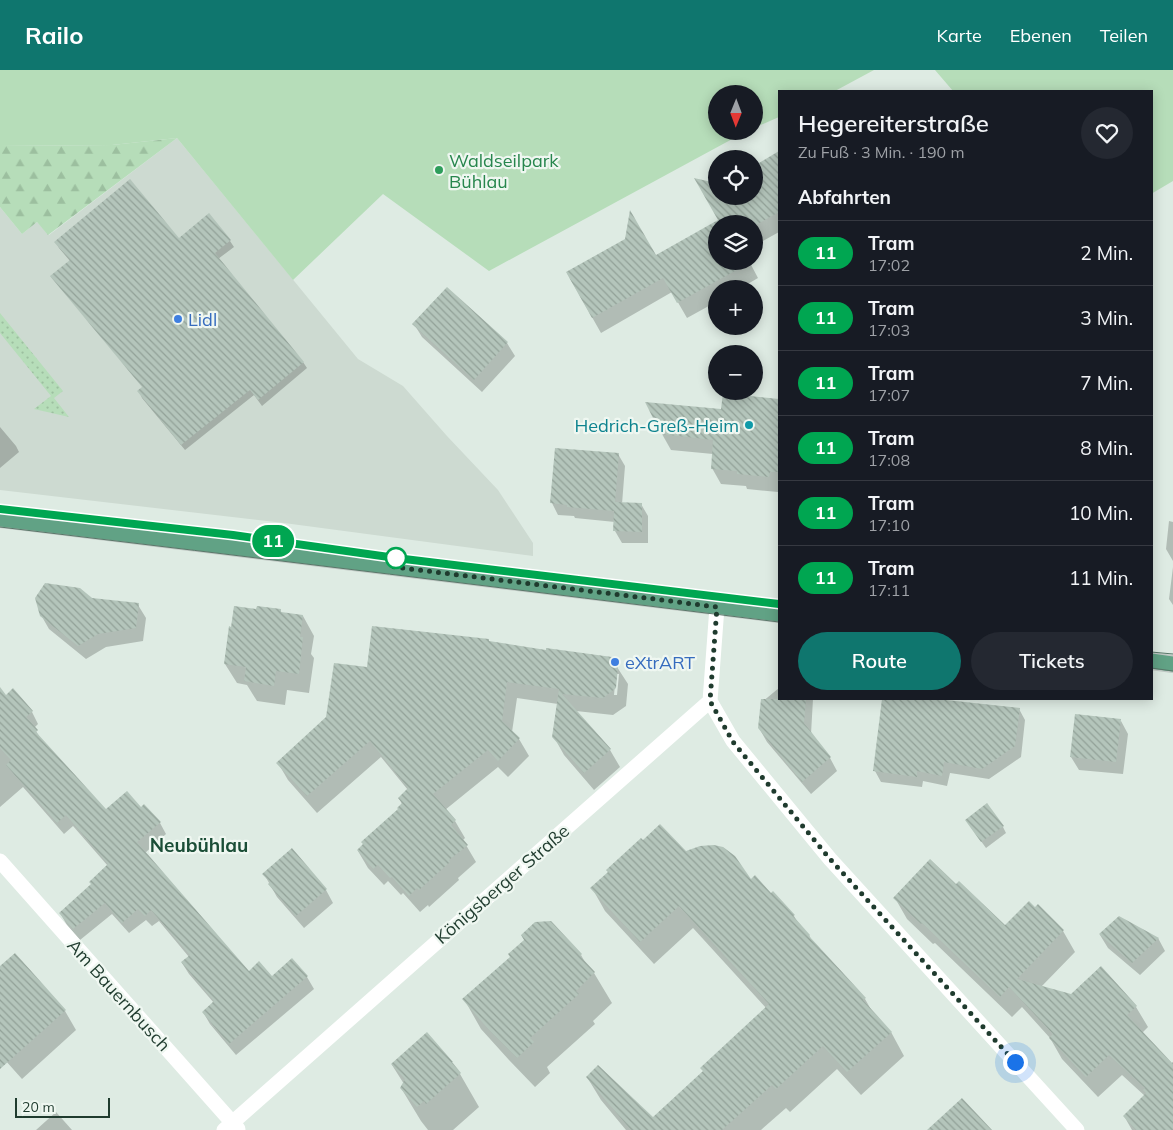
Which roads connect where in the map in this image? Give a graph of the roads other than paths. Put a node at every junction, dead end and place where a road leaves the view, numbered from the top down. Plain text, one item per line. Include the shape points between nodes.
1 (0, 518) edge
2 (717, 607) junction
3 (778, 614) edge
4 (1153, 661) edge
5 (1173, 664) edge
6 (710, 701) junction
7 (0, 861) edge
8 (232, 1128) edge
9 (1077, 1130) edge

1 - 2 main road
2 - 3 main road
2 - 6 street
4 - 5 main road
6 - 8 street, Königsberger Straße
6 - 9 street via 733,742 830,859
7 - 8 street, Am Bauernbusch

